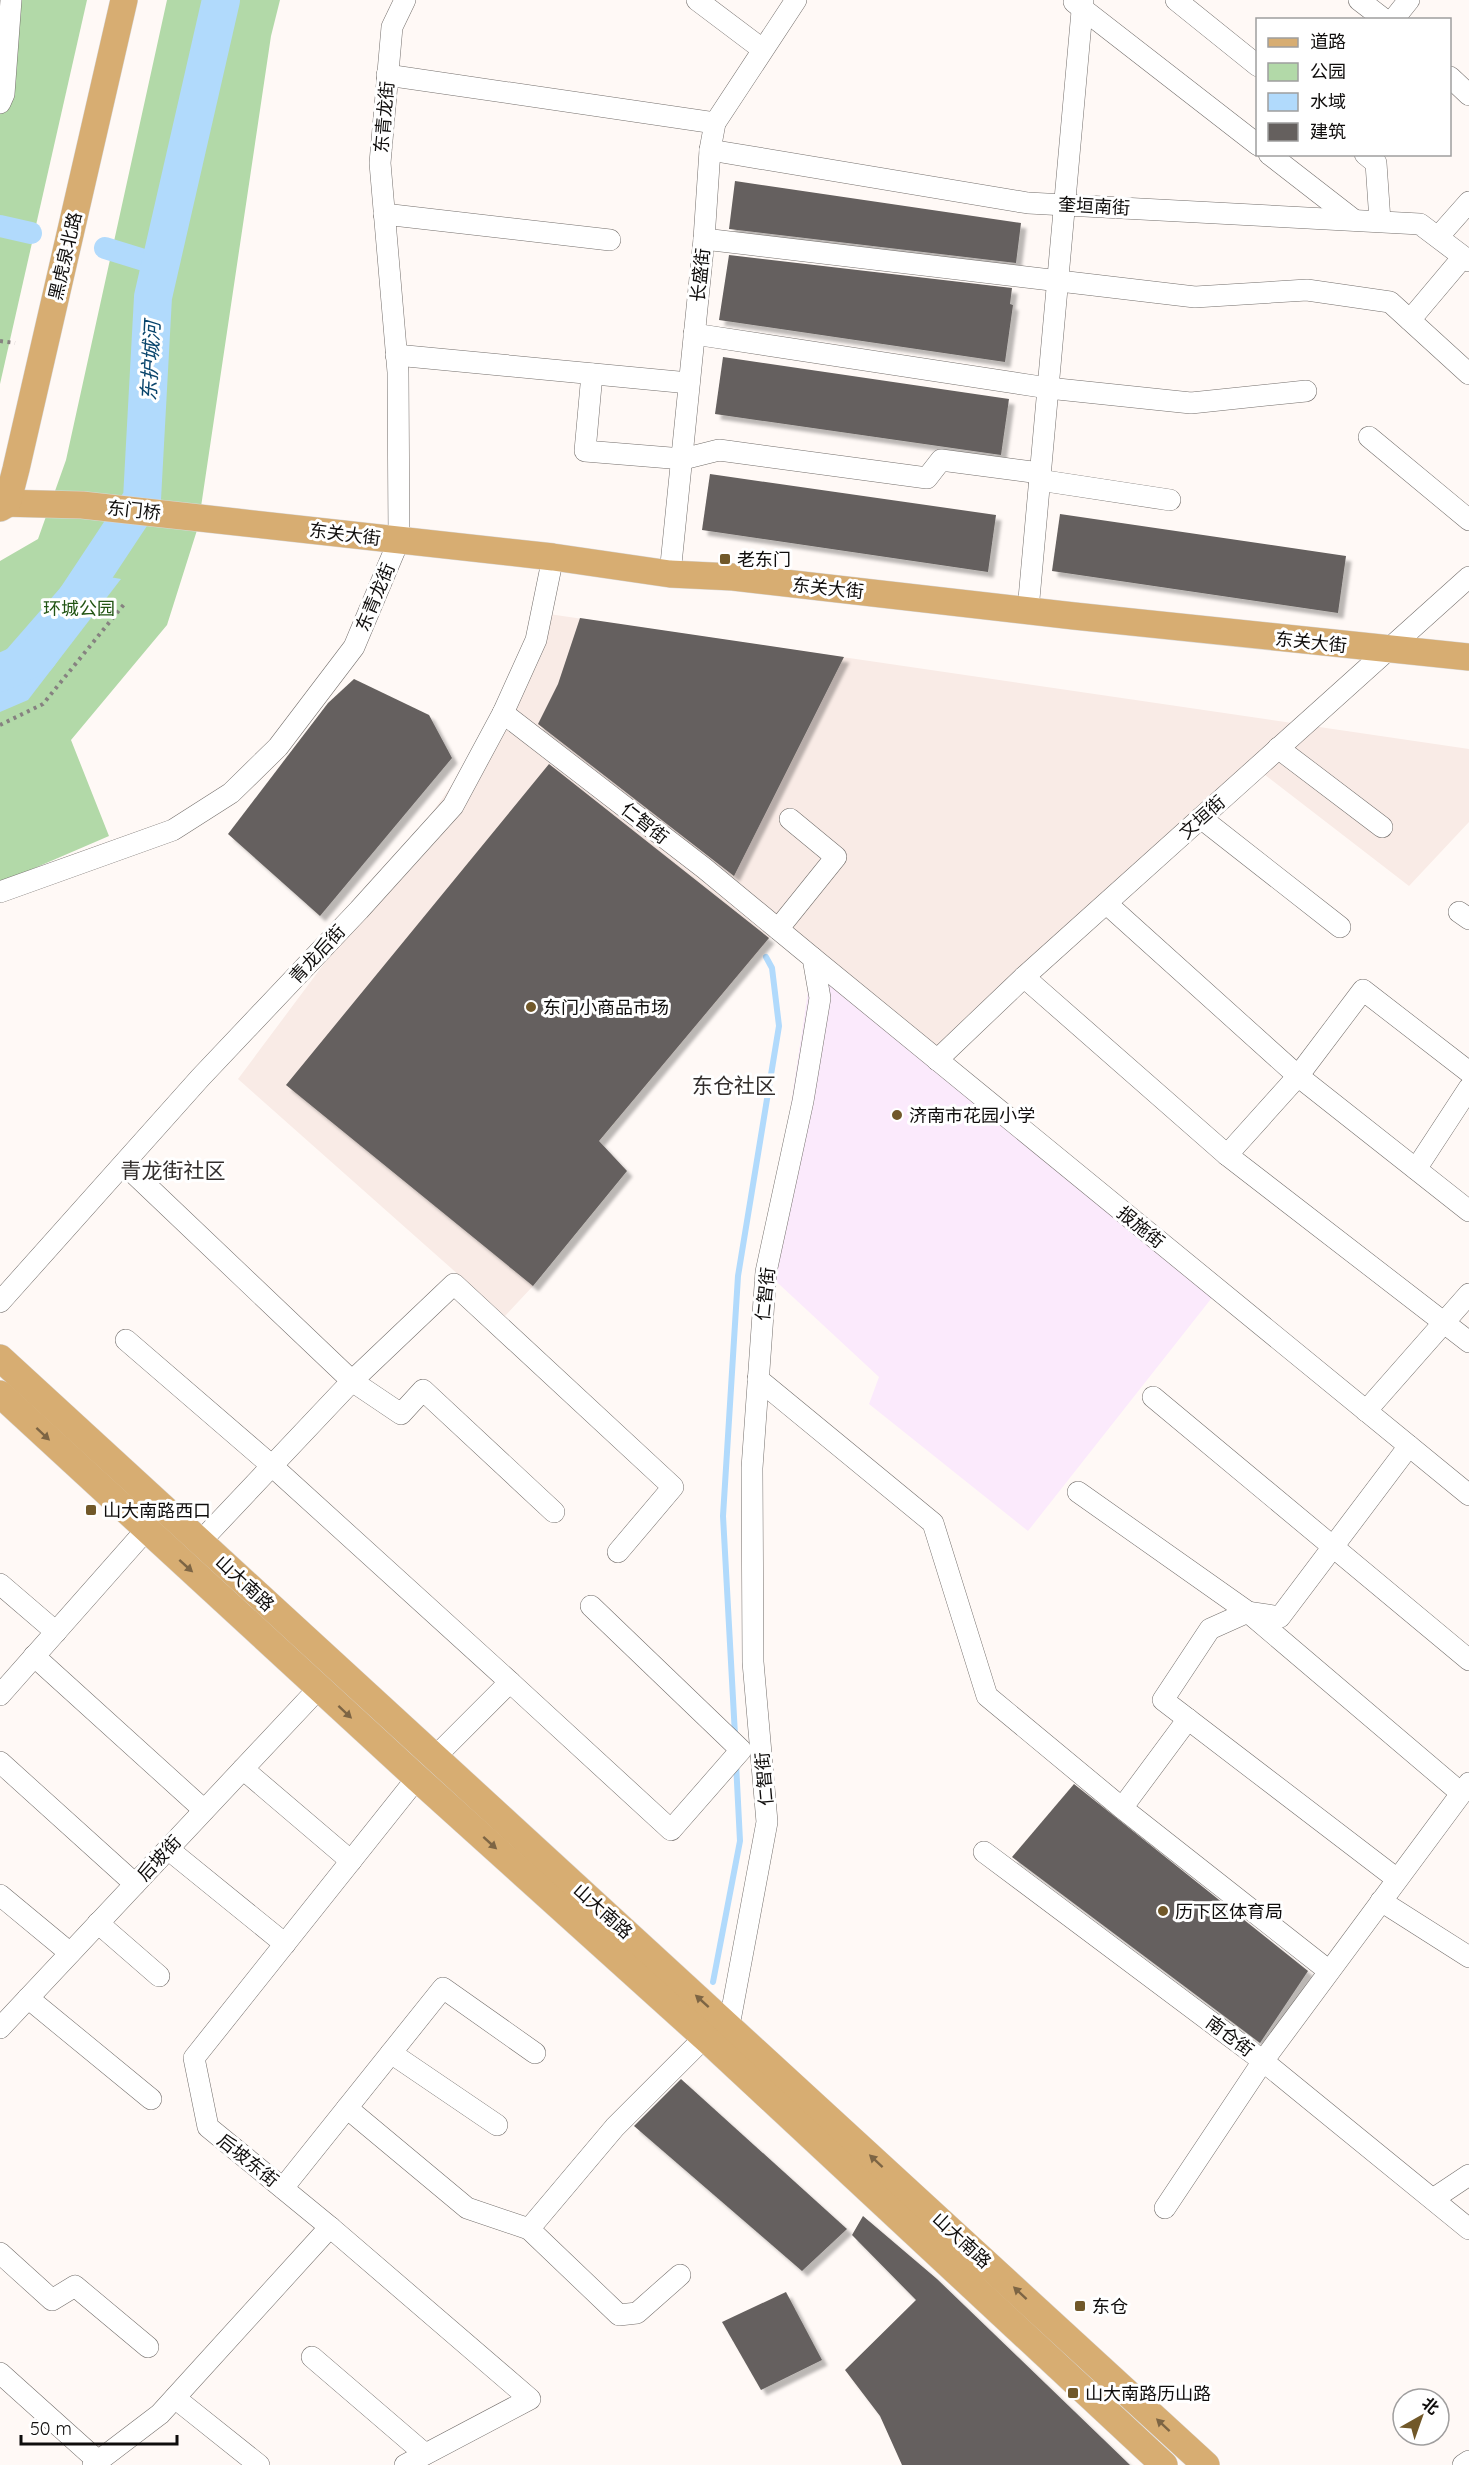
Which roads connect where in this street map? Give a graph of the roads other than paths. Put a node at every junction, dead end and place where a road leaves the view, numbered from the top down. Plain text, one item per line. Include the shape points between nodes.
1 (11, 0) edge
2 (124, 0) edge
3 (405, 0) edge
4 (697, 0) edge
5 (796, 0) edge
6 (1176, 0) edge
7 (1359, 0) edge
8 (1409, 0) edge
9 (1078, 3) edge
10 (1382, 18) edge
11 (1395, 18) edge
12 (762, 49) junction
13 (1256, 65) edge
14 (387, 75) junction
15 (1451, 79) edge
16 (1469, 95) edge
17 (0, 103) edge
18 (715, 123) junction
19 (1256, 144) edge
20 (710, 150) junction
21 (1272, 156) edge
22 (1367, 156) edge
23 (1469, 202) edge
24 (1064, 205) junction
25 (384, 214) junction
26 (1354, 220) junction
27 (1380, 221) junction
28 (1438, 237) junction
29 (704, 239) junction
30 (610, 240) dead end
31 (1466, 259) edge
32 (1058, 281) junction
33 (1410, 321) junction
34 (694, 334) junction
35 (396, 355) junction
36 (592, 374) junction
37 (1469, 374) edge
38 (689, 383) junction
39 (1047, 388) junction
40 (1306, 391) dead end
41 (1369, 437) dead end
42 (683, 459) junction
43 (1039, 476) junction
44 (1170, 500) dead end
45 (2, 504) edge
46 (187, 516) joint
47 (1469, 520) edge
48 (399, 540) junction
49 (553, 557) junction
50 (670, 574) junction
51 (1469, 577) edge
52 (1028, 610) junction
53 (1385, 650) junction
54 (1469, 657) edge
55 (503, 713) junction
56 (1278, 748) junction
57 (1201, 818) junction
58 (790, 819) dead end
59 (1382, 827) dead end
60 (0, 892) edge
61 (1107, 904) junction
62 (1340, 927) dead end
63 (778, 929) junction
64 (813, 958) junction
65 (1024, 977) junction
66 (937, 1060) junction
67 (1469, 1072) edge
68 (1298, 1076) junction
69 (1469, 1088) edge
70 (1227, 1155) junction
71 (124, 1165) junction
72 (1416, 1169) junction
73 (1469, 1211) edge
74 (1469, 1294) edge
75 (0, 1302) edge
76 (1444, 1322) junction
77 (126, 1340) dead end
78 (1469, 1342) edge
79 (0, 1358) edge
80 (758, 1379) junction
81 (352, 1381) junction
82 (0, 1394) edge
83 (1153, 1397) dead end
84 (1366, 1411) junction
85 (1409, 1446) junction
86 (271, 1465) junction
87 (1078, 1492) dead end
88 (1469, 1495) edge
89 (554, 1512) dead end
90 (146, 1530) junction
91 (200, 1542) junction
92 (1334, 1548) junction
93 (618, 1552) dead end
94 (0, 1584) edge
95 (591, 1606) dead end
96 (1248, 1612) junction
97 (56, 1632) junction
98 (34, 1656) junction
99 (1469, 1660) edge
100 (510, 1683) junction
101 (319, 1688) junction
102 (0, 1695) edge
103 (1188, 1719) junction
104 (435, 1758) junction
105 (0, 1762) edge
106 (243, 1769) junction
107 (417, 1778) junction
108 (1465, 1788) edge
109 (1122, 1808) junction
110 (204, 1810) junction
111 (168, 1849) junction
112 (984, 1852) dead end
113 (351, 1861) junction
114 (1397, 1879) junction
115 (135, 1884) junction
116 (0, 1895) edge
117 (1381, 1901) junction
118 (98, 1923) junction
119 (285, 1944) junction
120 (70, 1953) junction
121 (1469, 1957) edge
122 (1329, 1971) junction
123 (159, 1976) dead end
124 (28, 1998) junction
125 (1, 2020) edge
126 (729, 2026) junction
127 (705, 2037) junction
128 (391, 2053) junction
129 (535, 2053) dead end
130 (1263, 2061) junction
131 (151, 2099) dead end
132 (347, 2108) junction
133 (497, 2125) dead end
134 (1469, 2175) edge
135 (283, 2188) junction
136 (1433, 2199) junction
137 (1165, 2208) dead end
138 (330, 2227) junction
139 (529, 2229) junction
140 (1469, 2229) edge
141 (0, 2253) edge
142 (680, 2275) dead end
143 (148, 2347) dead end
144 (312, 2357) dead end
145 (0, 2373) edge
146 (175, 2398) junction
147 (425, 2454) junction
148 (1469, 2461) edge
149 (95, 2463) edge
150 (259, 2465) edge
151 (405, 2465) edge
152 (1164, 2465) edge
153 (1206, 2465) edge
154 (1463, 2465) edge

1 - 17 street via 4,94
2 - 45 main road, 黑虎泉北路
3 - 14 street, 东青龙街 via 392,27
4 - 12 street
5 - 12 street, 长盛街
6 - 13 street
7 - 10 street
8 - 11 street
9 - 19 street
9 - 24 street
12 - 18 street, 长盛街
14 - 18 street
14 - 25 street, 东青龙街 via 380,163
15 - 16 street
18 - 20 street, 长盛街
20 - 24 street, 奎垣南街 via 1028,203
20 - 29 street, 长盛街
21 - 26 street
22 - 27 street via 1376,163
23 - 28 street
24 - 26 street, 奎垣南街
24 - 32 street
25 - 30 street
25 - 35 street, 东青龙街
26 - 27 street, 奎垣南街
27 - 28 street, 奎垣南街 via 1420,224
28 - 31 street, 奎垣南街
29 - 32 street
29 - 34 street, 长盛街
31 - 33 street
32 - 33 street via 1195,297 1307,290 1390,302
32 - 39 street
33 - 37 street
34 - 38 street, 长盛街
34 - 39 street
35 - 36 street
35 - 48 street, 东青龙街
36 - 38 street
36 - 42 street via 585,451
38 - 42 street, 长盛街
39 - 40 street via 1191,403
39 - 43 street
41 - 47 street
42 - 43 street via 719,450 927,477 941,460
42 - 50 street, 长盛街
43 - 44 street
43 - 52 street
45 - 46 main road, 东门桥 via 82,505
46 - 48 main road, 东关大街
48 - 49 main road, 东关大街
48 - 60 street, 东青龙街 via 354,647 278,747 231,793 173,830
49 - 50 main road, 东关大街
49 - 55 street, 青龙后街 via 536,640
50 - 52 main road, 东关大街 via 733,577
51 - 53 street, 文垣街
52 - 53 main road, 东关大街
53 - 54 main road, 东关大街
53 - 56 street, 文垣街
55 - 63 street, 仁智街
55 - 71 street, 青龙后街 via 453,806
56 - 57 street, 文垣街
56 - 59 street
57 - 61 street, 文垣街
57 - 62 street
58 - 63 street via 836,857
61 - 65 street, 文垣街
61 - 68 street
63 - 64 street, 仁智街
64 - 66 street, 报施街
64 - 80 street, 仁智街 via 820,998 803,1101 766,1272
65 - 66 street, 文垣街
65 - 70 street
66 - 84 street, 报施街
67 - 68 street via 1363,990
68 - 70 street
68 - 72 street
69 - 72 street
70 - 76 street
71 - 75 street, 青龙后街
71 - 81 street
72 - 73 street
74 - 76 street
76 - 78 street
76 - 84 street
77 - 86 street
79 - 91 main road, 山大南路
80 - 109 street via 933,1523 987,1696
80 - 126 street, 仁智街 via 752,1468 753,1662 767,1822
81 - 86 street
81 - 89 street via 400,1414 423,1390
81 - 93 street via 454,1284 673,1487
82 -> 90 main road, 山大南路
83 - 92 street
84 - 85 street, 报施街
85 - 88 street, 报施街
85 - 92 street
86 - 91 street
86 - 100 street
87 - 96 street
90 - 97 street
90 -> 101 main road, 山大南路
91 - 104 main road, 山大南路
92 - 96 street via 1280,1617
92 - 99 street
94 - 97 street
95 - 100 street via 741,1750 670,1830
96 - 103 street via 1209,1629 1163,1700
96 - 108 street
97 - 98 street
98 - 102 street
98 - 110 street
100 - 104 street
101 - 106 street, 后坡街
101 -> 107 main road, 山大南路
103 - 109 street
103 - 114 street
126 -> 104 main road, 山大南路
105 - 115 street
106 - 110 street, 后坡街
106 - 113 street
107 - 113 street, 后坡东街
107 -> 127 main road, 山大南路
108 - 114 street
109 - 122 street
110 - 111 street, 后坡街
111 - 115 street, 后坡街
111 - 119 street
112 - 130 street, 南仓街
113 - 119 street, 后坡东街
114 - 117 street
115 - 118 street, 后坡街
116 - 120 street
117 - 121 street
117 - 122 street
118 - 120 street, 后坡街
118 - 123 street
119 - 135 street, 后坡东街 via 194,2058 208,2127
120 - 124 street, 后坡街
122 - 130 street
124 - 125 street, 后坡街
124 - 131 street
153 -> 126 main road, 山大南路
127 - 139 street via 615,2127
127 - 152 main road, 山大南路
128 - 129 street via 443,1988
128 - 132 street
128 - 133 street
130 - 136 street, 南仓街
130 - 137 street
132 - 135 street
132 - 139 street via 467,2208
134 - 136 street
135 - 138 street, 后坡东街
136 - 140 street, 南仓街
138 - 146 street
138 - 147 street, 后坡东街 via 530,2399
139 - 142 street via 619,2315 637,2313
141 - 143 street via 52,2300 75,2286
144 - 147 street
145 - 149 street
146 - 149 street
146 - 150 street
147 - 151 street
148 - 154 street

